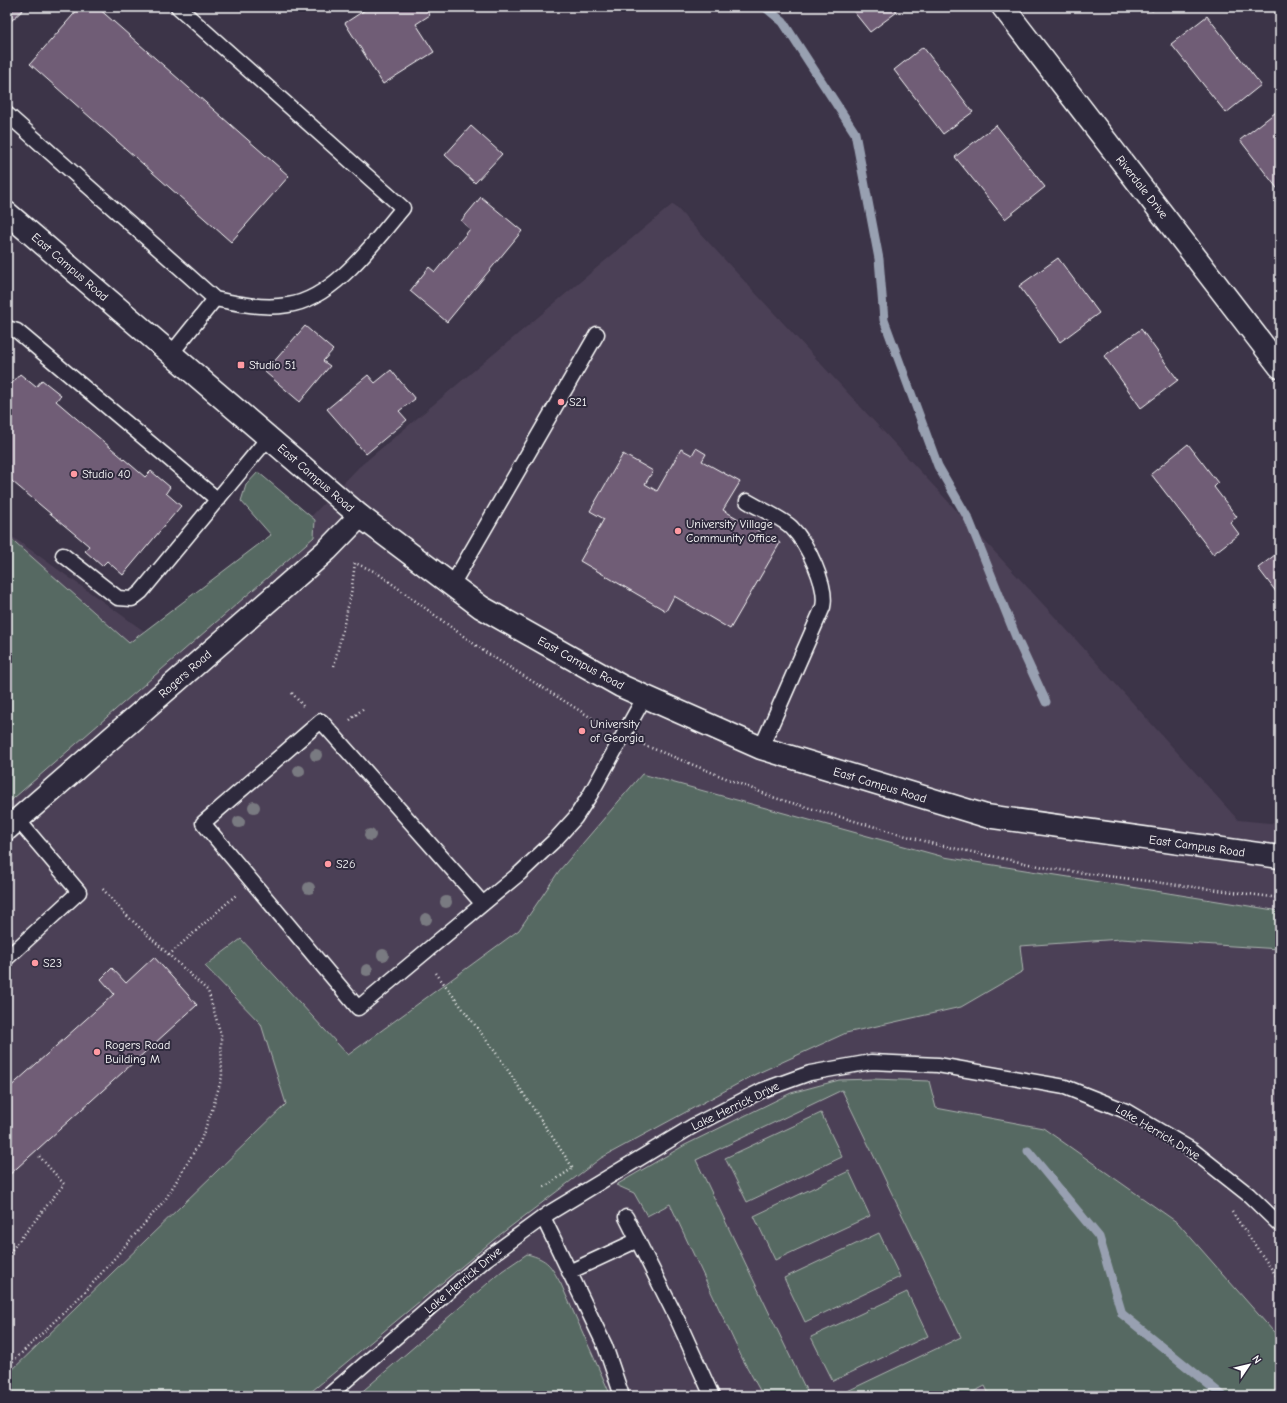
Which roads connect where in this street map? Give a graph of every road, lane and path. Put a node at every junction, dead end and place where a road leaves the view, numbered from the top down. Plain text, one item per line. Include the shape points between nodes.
1 (178, 7) edge
2 (1003, 7) edge
3 (7, 114) edge
4 (7, 213) edge
5 (215, 299) junction
6 (7, 328) edge
7 (597, 334) dead end
8 (171, 354) junction
9 (1280, 366) edge
10 (269, 437) junction
11 (218, 500) junction
12 (747, 501) dead end
13 (360, 516) junction
14 (63, 555) dead end
15 (452, 585) junction
16 (334, 666) dead end
17 (644, 698) junction
18 (607, 727) dead end
19 (637, 742) dead end
20 (761, 748) junction
21 (13, 824) edge
22 (1280, 857) edge
23 (252, 882) junction
24 (101, 886) dead end
25 (1280, 898) edge
26 (483, 904) junction
27 (169, 955) junction
28 (423, 955) junction
29 (7, 958) edge
30 (39, 1156) dead end
31 (541, 1189) dead end
32 (1231, 1211) dead end
33 (542, 1217) junction
34 (626, 1217) dead end
35 (1280, 1225) edge
36 (638, 1240) junction
37 (7, 1256) edge
38 (568, 1272) junction
39 (1280, 1280) edge
40 (7, 1367) edge
41 (328, 1396) edge
42 (622, 1396) edge
43 (712, 1396) edge

1 - 5 lane via 403,208 340,280 316,295 289,305 253,306
2 - 9 main road, Riverdale Drive
3 - 5 lane
4 - 8 main road, East Campus Road
5 - 8 lane
6 - 11 lane via 17,331
7 - 15 lane
8 - 10 main road, East Campus Road
10 - 11 lane
10 - 13 main road, East Campus Road
11 - 14 lane via 142,592 132,599 118,598
12 - 20 lane via 792,527 811,558 821,581 824,596 823,607
13 - 15 main road, East Campus Road
13 - 21 main road, Rogers Road via 327,550
15 - 17 main road, East Campus Road via 481,607
16 - 18 path via 351,594 355,563 376,572 485,652
17 - 20 main road, East Campus Road
17 - 26 lane via 575,818 526,868
19 - 25 path via 775,798 934,844 1053,869
20 - 22 main road, East Campus Road via 986,816
21 - 29 lane via 79,892
23 - 26 lane via 203,824 321,721
23 - 27 path
23 - 28 lane via 358,1008
24 - 27 path via 124,913
26 - 28 lane
27 - 40 path via 208,991 221,1035 222,1077 200,1142 164,1200 85,1292
28 - 31 path via 499,1057 573,1168
30 - 37 path via 64,1184
32 - 39 path
33 - 35 lane, Lake Herrick Drive via 693,1126 763,1090 810,1073 871,1062 938,1064 1005,1075 1064,1087 1126,1111 1192,1150 1249,1195
33 - 38 lane
33 - 41 lane, Lake Herrick Drive via 486,1259
34 - 36 lane
36 - 38 lane
36 - 43 lane
38 - 42 lane via 605,1346

